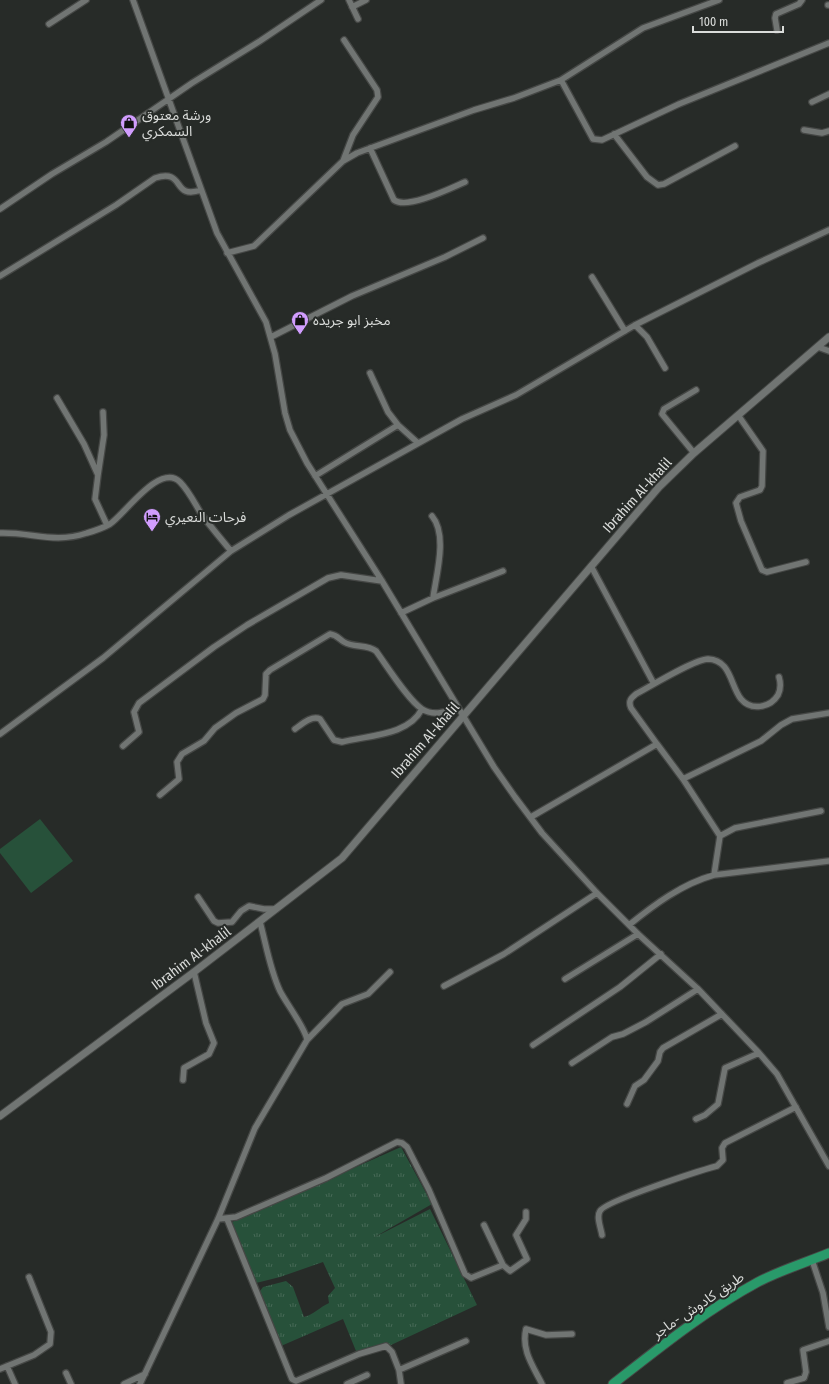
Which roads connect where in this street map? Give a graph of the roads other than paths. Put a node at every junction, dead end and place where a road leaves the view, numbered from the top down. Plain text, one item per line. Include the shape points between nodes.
1 (86, 0) edge
2 (133, 0) edge
3 (321, 0) edge
4 (349, 0) edge
5 (366, 0) edge
6 (719, 0) edge
7 (802, 0) edge
8 (352, 7) junction
9 (358, 19) dead end
10 (49, 24) dead end
11 (777, 30) dead end
12 (344, 40) dead end
13 (829, 43) edge
14 (561, 80) junction
15 (829, 94) edge
16 (168, 99) junction
17 (812, 102) dead end
18 (804, 130) dead end
19 (829, 130) edge
20 (614, 134) junction
21 (735, 146) dead end
22 (370, 148) junction
23 (343, 162) junction
24 (465, 182) dead end
25 (201, 190) junction
26 (0, 209) edge
27 (829, 230) edge
28 (483, 238) dead end
29 (227, 253) junction
30 (0, 276) edge
31 (592, 276) dead end
32 (635, 325) junction
33 (625, 331) junction
34 (829, 336) edge
35 (271, 337) junction
36 (818, 347) junction
37 (829, 351) edge
38 (665, 368) dead end
39 (370, 373) dead end
40 (696, 390) dead end
41 (57, 398) dead end
42 (102, 412) dead end
43 (738, 415) junction
44 (398, 425) junction
45 (418, 443) junction
46 (694, 453) junction
47 (98, 475) junction
48 (315, 476) junction
49 (326, 493) junction
50 (432, 516) dead end
51 (107, 525) junction
52 (0, 533) edge
53 (231, 551) junction
54 (806, 562) dead end
55 (591, 566) junction
56 (502, 571) dead end
57 (382, 581) junction
58 (433, 598) junction
59 (401, 613) junction
60 (779, 677) dead end
61 (654, 684) junction
62 (457, 706) junction
63 (422, 709) junction
64 (829, 713) edge
65 (464, 717) junction
66 (295, 729) dead end
67 (0, 734) edge
68 (657, 744) junction
69 (123, 746) dead end
70 (683, 779) junction
71 (160, 795) dead end
72 (821, 811) dead end
73 (531, 817) junction
74 (720, 836) junction
75 (829, 860) edge
76 (714, 875) junction
77 (597, 893) junction
78 (198, 897) dead end
79 (277, 909) junction
80 (260, 922) junction
81 (629, 925) junction
82 (638, 934) junction
83 (661, 954) junction
84 (194, 972) junction
85 (390, 972) dead end
86 (565, 979) dead end
87 (444, 986) dead end
88 (698, 989) junction
89 (722, 1014) junction
90 (307, 1040) junction
91 (533, 1045) dead end
92 (760, 1053) junction
93 (572, 1063) dead end
94 (183, 1080) dead end
95 (627, 1104) dead end
96 (796, 1107) junction
97 (0, 1116) edge
98 (696, 1119) dead end
99 (829, 1166) edge
100 (526, 1212) dead end
101 (218, 1219) junction
102 (226, 1219) junction
103 (484, 1225) dead end
104 (602, 1235) dead end
105 (829, 1253) edge
106 (812, 1260) junction
107 (503, 1266) junction
108 (29, 1277) dead end
109 (829, 1327) edge
110 (572, 1334) dead end
111 (466, 1341) dead end
112 (829, 1341) edge
113 (7, 1366) junction
114 (0, 1369) edge
115 (399, 1370) junction
116 (66, 1373) dead end
117 (145, 1374) junction
118 (367, 1375) dead end
119 (787, 1383) dead end
120 (15, 1384) edge
121 (71, 1384) edge
122 (124, 1384) edge
123 (140, 1384) edge
124 (347, 1384) edge
125 (401, 1384) edge
126 (542, 1384) edge
127 (613, 1384) edge

1 - 10 street
2 - 16 street
3 - 16 street
4 - 8 street
5 - 8 street
6 - 14 street via 643,28
7 - 11 street via 800,4 776,14
8 - 9 street
12 - 23 street via 377,90 378,97 353,135
13 - 20 street via 679,104
14 - 20 street via 593,139 602,140
14 - 22 street
15 - 17 street
16 - 25 street
16 - 26 street
18 - 19 street via 822,133
20 - 21 street via 646,177 658,185
22 - 23 street
22 - 24 street via 394,200 398,203 405,204 422,199
23 - 29 street via 254,246
25 - 29 street
25 - 30 street via 186,193 172,178 155,178
27 - 32 street
28 - 35 street via 352,296
29 - 35 street via 266,322
31 - 33 street
32 - 33 street
32 - 38 street via 647,337
33 - 45 street via 516,395 462,419
34 - 36 street, Ibrahim Al-khalil
35 - 48 street via 290,430
36 - 37 street
36 - 43 street, Ibrahim Al-khalil
39 - 44 street via 388,412
40 - 46 street via 664,408 662,414
41 - 47 street via 84,444
42 - 47 street via 104,435
43 - 46 street, Ibrahim Al-khalil
43 - 54 street via 761,448 763,456 760,490 740,497 736,503 762,570 767,572
44 - 45 street
44 - 48 street
45 - 49 street
46 - 55 street, Ibrahim Al-khalil via 659,486
47 - 51 street via 95,499
48 - 49 street
49 - 53 street
49 - 57 street
50 - 58 street via 439,529 440,542
51 - 52 street via 67,539
51 - 53 street via 125,512 158,480 170,478 179,481
53 - 67 street via 103,658
55 - 61 street
55 - 65 street, Ibrahim Al-khalil
56 - 58 street
57 - 59 street
57 - 69 street via 334,576 247,625 139,703 134,712 139,732
58 - 59 street
59 - 62 street
60 - 61 street via 781,686 778,695 768,705 760,707 747,704 741,698 724,665 717,661 702,660
61 - 68 street via 636,694 629,703
62 - 63 street via 446,712 436,713
62 - 65 street
63 - 66 street via 418,718 393,732 342,742 334,740 317,717
63 - 71 street via 376,651 371,647 344,643 335,634 330,634 270,670 266,674 263,699 236,713 215,728 204,742 182,754 177,762 179,779
64 - 70 street via 792,719 761,741
65 - 73 street via 494,767
65 - 79 street, Ibrahim Al-khalil via 416,769 352,847 328,870
68 - 70 street
68 - 73 street
70 - 74 street
72 - 74 street via 735,828
73 - 77 street via 542,833
74 - 76 street
75 - 76 street
76 - 81 street via 701,878 679,889
77 - 81 street
77 - 87 street via 504,954
78 - 79 street via 218,923 232,922 249,906
79 - 80 street, Ibrahim Al-khalil
80 - 84 street, Ibrahim Al-khalil
80 - 90 street via 269,960 280,990
81 - 82 street
82 - 83 street
82 - 86 street
83 - 88 street
83 - 91 street via 620,987
84 - 94 street via 206,1023 214,1043 209,1054 184,1068
84 - 97 street, Ibrahim Al-khalil
85 - 90 street via 368,994 342,1004
88 - 89 street
88 - 93 street via 646,1022 612,1037
89 - 92 street
89 - 95 street via 663,1048 658,1061 644,1080 635,1086
90 - 101 street via 255,1128
92 - 96 street via 777,1074
92 - 98 street via 725,1068 718,1104
96 - 99 street
96 - 104 street via 725,1143 722,1148 723,1160 718,1166 603,1207 599,1211
100 - 107 street via 526,1219 516,1235 527,1259 510,1271
101 - 102 street
101 - 117 street
102 - 107 street via 319,1181 399,1143 407,1148 429,1190 468,1277 474,1278
102 - 115 street via 292,1379 296,1381 359,1354 386,1346 392,1352
103 - 107 street
105 - 106 highway, طريق كادوش -ماجر
106 - 109 street via 823,1293
106 - 127 highway, طريق كادوش -ماجر via 759,1281 727,1300
108 - 113 street via 52,1338 43,1350
110 - 126 street via 546,1336 526,1329 525,1350
111 - 115 street
112 - 119 street via 803,1350 806,1372 804,1378
113 - 114 street
113 - 120 street
115 - 125 street
116 - 121 street
117 - 122 street
117 - 123 street
118 - 124 street

